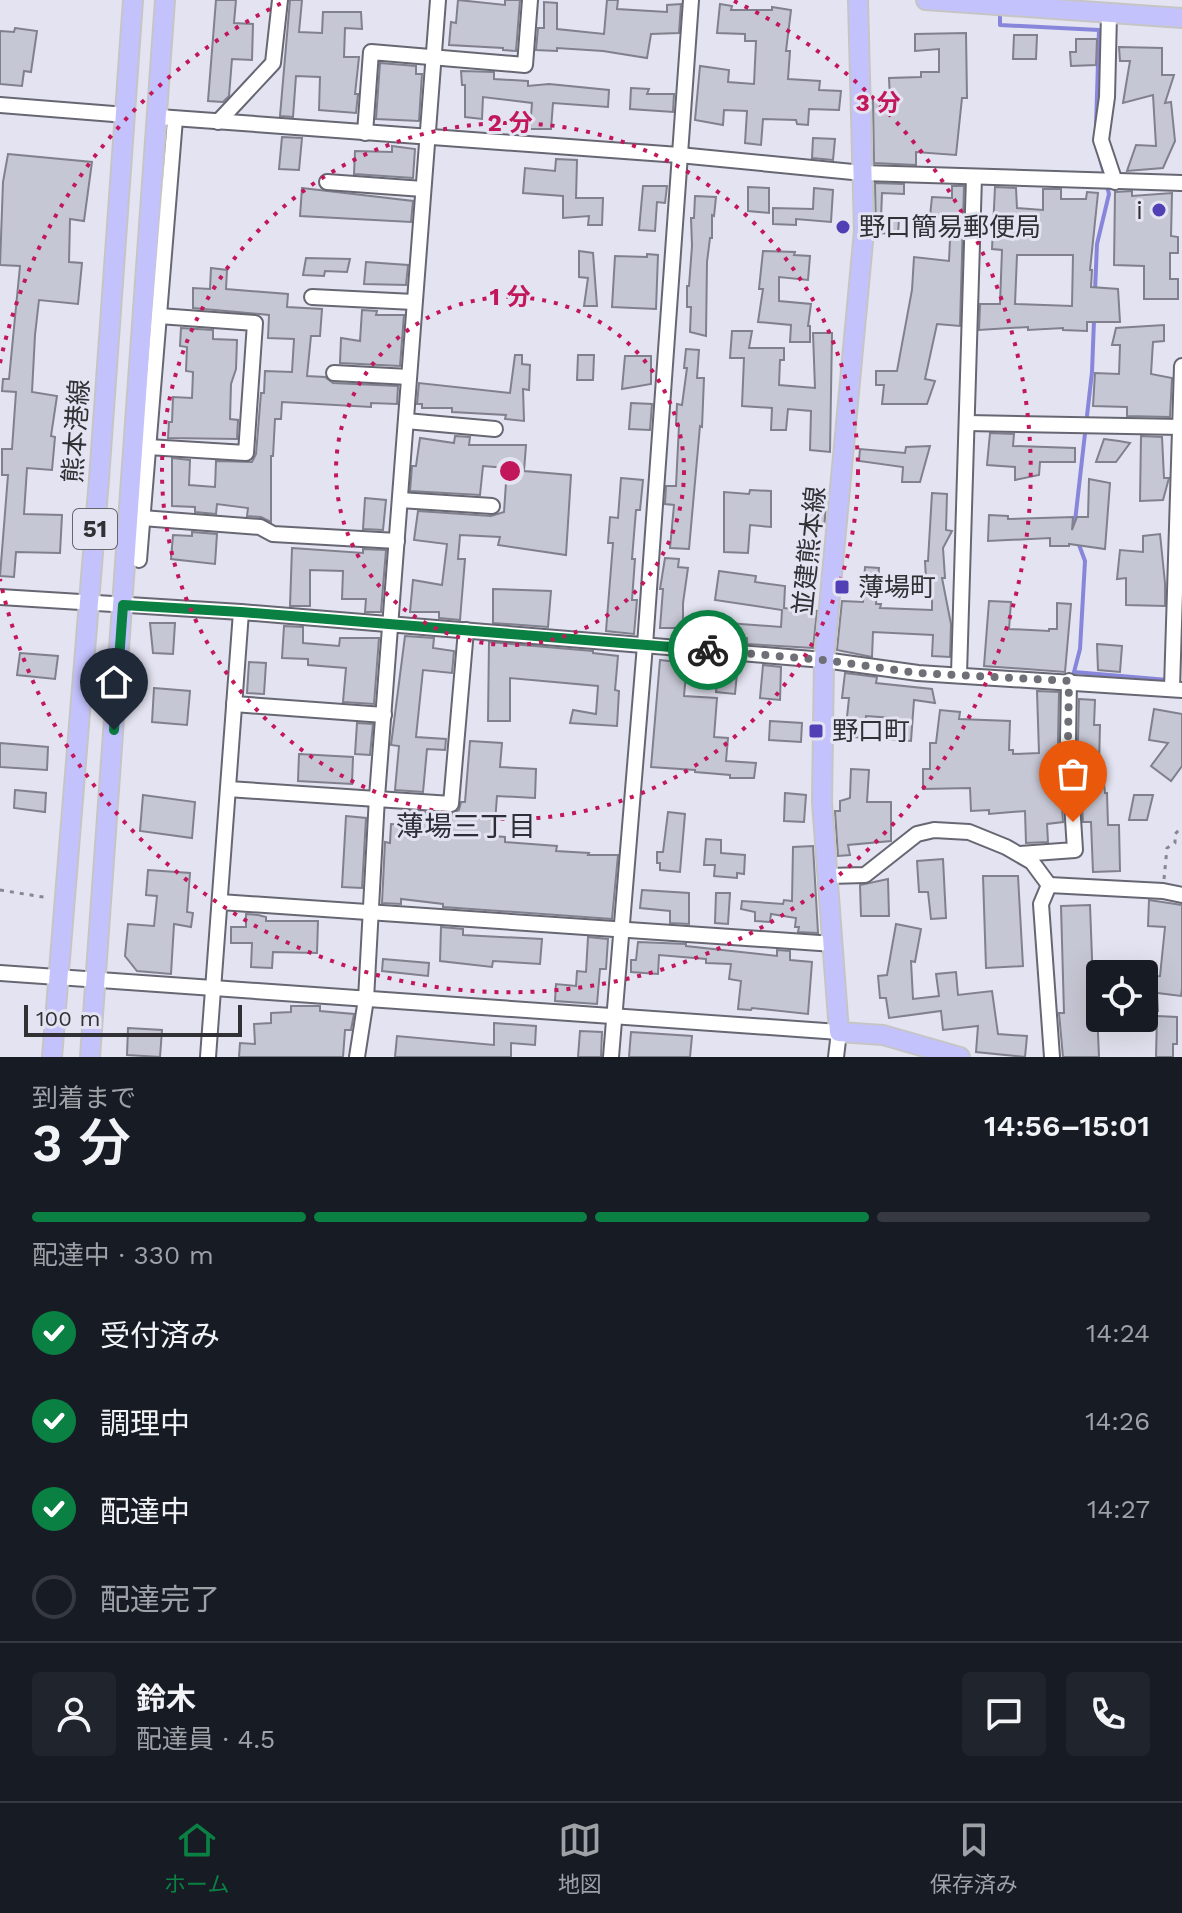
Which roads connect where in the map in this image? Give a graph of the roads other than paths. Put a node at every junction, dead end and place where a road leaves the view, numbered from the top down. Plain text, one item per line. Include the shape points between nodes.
1 (133, 0) edge
2 (165, 0) edge
3 (280, 0) edge
4 (438, 0) edge
5 (530, 0) edge
6 (691, 0) edge
7 (858, 0) edge
8 (926, 0) edge
9 (1005, 2) edge
10 (1109, 14) junction
11 (1182, 18) edge
12 (433, 58) junction
13 (0, 105) edge
14 (126, 115) junction
15 (167, 118) junction
16 (218, 122) junction
17 (365, 133) junction
18 (426, 137) junction
19 (679, 155) junction
20 (863, 173) junction
21 (974, 177) junction
22 (327, 182) dead end
23 (1115, 182) junction
24 (1182, 183) edge
25 (423, 189) junction
26 (312, 297) dead end
27 (414, 302) junction
28 (159, 316) junction
29 (1182, 366) edge
30 (334, 373) dead end
31 (409, 377) junction
32 (406, 421) junction
33 (967, 423) junction
34 (1181, 427) edge
35 (495, 429) dead end
36 (148, 447) junction
37 (400, 500) junction
38 (492, 506) dead end
39 (142, 518) junction
40 (397, 541) junction
41 (139, 560) dead end
42 (0, 597) edge
43 (88, 603) junction
44 (123, 605) junction
45 (241, 612) junction
46 (390, 625) junction
47 (466, 630) junction
48 (645, 645) junction
49 (824, 660) junction
50 (959, 674) junction
51 (1069, 681) junction
52 (1177, 689) edge
53 (234, 704) junction
54 (384, 715) junction
55 (228, 789) junction
56 (377, 797) junction
57 (1019, 854) junction
58 (829, 876) junction
59 (1049, 885) junction
60 (1182, 895) edge
61 (220, 902) junction
62 (371, 911) junction
63 (623, 930) junction
64 (834, 944) junction
65 (0, 973) edge
66 (56, 978) junction
67 (96, 980) junction
68 (214, 989) junction
69 (366, 999) junction
70 (614, 1016) junction
71 (839, 1032) junction
72 (52, 1057) edge
73 (90, 1057) edge
74 (208, 1057) edge
75 (357, 1057) edge
76 (611, 1057) edge
77 (836, 1057) edge
78 (960, 1057) edge
79 (1052, 1057) edge

1 - 14 main road, 熊本港線 / 51
2 - 15 main road, 51
3 - 16 street via 273,63
4 - 12 street
5 - 12 street via 525,65
6 - 19 street
7 - 20 main road, 並建熊本線
8 - 9 main road
9 - 10 main road
10 - 11 main road
10 - 23 street via 1101,140
12 - 17 street via 371,52
12 - 18 street
13 - 14 street
14 - 43 main road, 熊本港線 / 51
15 - 16 street
15 - 28 street
15 - 44 main road, 51
16 - 17 street
17 - 18 street
18 - 19 street
18 - 25 street
19 - 20 street
19 - 48 street
20 - 21 street
20 - 49 main road, 並建熊本線 via 861,289
21 - 23 street
21 - 33 street
22 - 25 street
23 - 24 street
25 - 27 street
26 - 27 street
27 - 31 street
28 - 36 street
28 - 36 street via 255,323 246,453
29 - 34 street
30 - 31 street
31 - 32 street
32 - 35 street
32 - 37 street
33 - 34 street
33 - 50 street
34 - 52 street
36 - 39 street
37 - 38 street
37 - 40 street
39 - 40 street via 260,527 273,534
39 - 41 street
40 - 46 street
42 - 43 street
43 - 44 street
43 - 66 main road, 熊本港線 / 51
44 - 45 street
44 - 67 main road, 51
45 - 46 street
45 - 53 street
46 - 47 street
46 - 54 street
47 - 48 street
47 - 56 street via 451,804
48 - 49 street
48 - 63 street
49 - 50 street
49 - 58 main road, 並建熊本線 via 822,802
50 - 51 street
51 - 52 street
51 - 57 street via 1075,850
53 - 54 street
53 - 55 street
54 - 56 street
55 - 56 street
55 - 61 street
56 - 62 street
57 - 58 street via 969,832 934,830 917,834 865,875
57 - 59 street
58 - 64 main road, 並建熊本線
59 - 60 street
59 - 79 street via 1041,904
61 - 62 street
61 - 68 street
62 - 63 street
62 - 69 street
63 - 64 street
63 - 70 street
64 - 71 main road, 並建熊本線
65 - 66 street
66 - 67 street
66 - 72 main road, 熊本港線 / 51
67 - 68 street
67 - 73 main road, 51
68 - 69 street
68 - 74 street
69 - 70 street
69 - 75 street
70 - 71 street
70 - 76 street
71 - 77 street
71 - 78 main road via 883,1035

